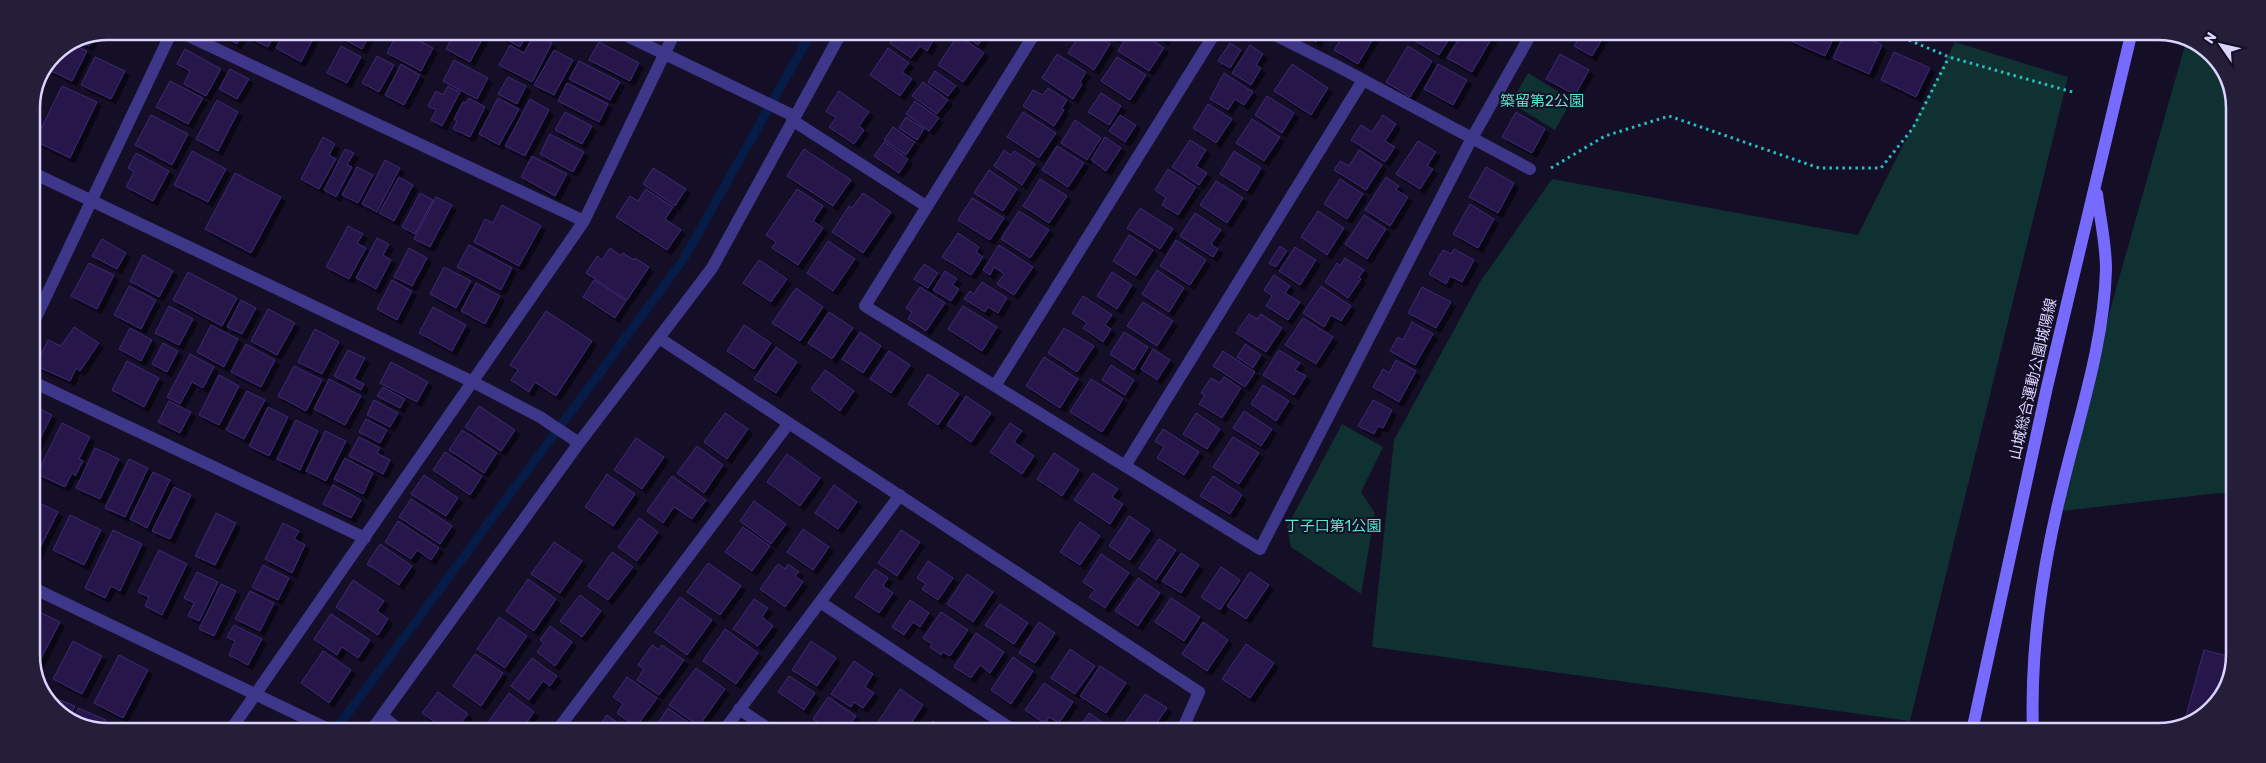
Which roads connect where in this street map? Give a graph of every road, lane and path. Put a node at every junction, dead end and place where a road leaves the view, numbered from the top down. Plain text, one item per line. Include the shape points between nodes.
1 (168, 40) edge
2 (197, 40) edge
3 (636, 40) edge
4 (671, 40) edge
5 (837, 40) edge
6 (1031, 40) edge
7 (1211, 40) edge
8 (1283, 40) edge
9 (1528, 40) edge
10 (1909, 40) edge
11 (2130, 40) edge
12 (665, 54) junction
13 (1949, 56) junction
14 (1363, 80) junction
15 (2076, 93) dead end
16 (793, 118) junction
17 (1472, 138) junction
18 (1530, 169) joint
19 (40, 176) edge
20 (2096, 184) junction
21 (92, 201) junction
22 (926, 206) junction
23 (584, 221) junction
24 (40, 309) edge
25 (659, 338) junction
26 (473, 382) junction
27 (40, 385) edge
28 (996, 386) junction
29 (789, 423) junction
30 (579, 443) junction
31 (1125, 466) junction
32 (900, 496) junction
33 (365, 538) junction
34 (40, 591) edge
35 (820, 602) junction
36 (256, 694) junction
37 (739, 710) junction
38 (382, 716) junction
39 (236, 723) edge
40 (317, 723) edge
41 (377, 723) edge
42 (391, 723) edge
43 (563, 723) edge
44 (729, 723) edge
45 (760, 723) edge
46 (1002, 723) edge
47 (1185, 723) edge
48 (1974, 723) edge
49 (2033, 723) edge

1 - 21 street
2 - 23 street
3 - 12 street
4 - 12 street
5 - 16 street
6 - 22 street
7 - 28 street
8 - 14 street
9 - 17 street
10 - 13 path
11 - 20 main road, 山城総合運動公園城陽線
12 - 16 street via 756,96
12 - 23 street
13 - 15 path
13 - 18 path via 1913,128 1881,168 1819,168 1669,116 1605,136 1551,168
14 - 17 street
14 - 31 street
16 - 22 street
16 - 25 street via 712,268
17 - 18 street
17 - 31 street via 1260,549
19 - 21 street
20 - 48 main road, 山城総合運動公園城陽線 via 2047,386
20 - 49 main road via 2106,267 2102,316 2092,370 2047,552 2036,623 2031,692
21 - 24 street
21 - 26 street
22 - 28 street via 865,306
23 - 26 street
25 - 29 street
25 - 30 street
26 - 30 street via 540,417
26 - 33 street
27 - 33 street
28 - 31 street
29 - 32 street
29 - 43 street
30 - 38 street
32 - 35 street
32 - 47 street via 1199,692
33 - 36 street
34 - 36 street
35 - 37 street
35 - 46 street
36 - 39 street
36 - 40 street
37 - 44 street
37 - 45 street
38 - 41 street
38 - 42 street

